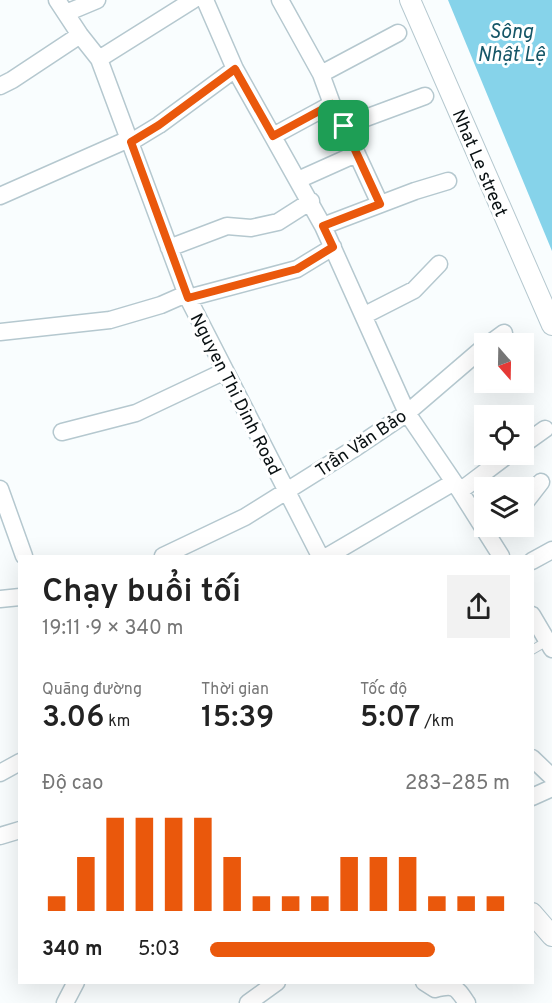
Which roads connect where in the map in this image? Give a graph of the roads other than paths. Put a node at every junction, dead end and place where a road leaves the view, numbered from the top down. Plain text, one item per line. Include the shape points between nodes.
1 (98, 0) edge
2 (193, 0) edge
3 (205, 0) edge
4 (280, 0) edge
5 (410, 0) edge
6 (61, 7) edge
7 (398, 33) dead end
8 (80, 35) junction
9 (99, 59) junction
10 (235, 69) junction
11 (321, 74) junction
12 (0, 86) edge
13 (425, 96) dead end
14 (332, 104) junction
15 (344, 126) junction
16 (273, 136) junction
17 (130, 140) junction
18 (356, 154) junction
19 (298, 180) junction
20 (448, 181) dead end
21 (0, 196) edge
22 (311, 201) junction
23 (380, 204) junction
24 (323, 226) junction
25 (333, 247) junction
26 (169, 248) junction
27 (439, 264) dead end
28 (187, 296) junction
29 (365, 315) junction
30 (552, 325) edge
31 (0, 332) edge
32 (474, 356) edge
33 (225, 371) junction
34 (407, 413) junction
35 (545, 429) dead end
36 (62, 432) dead end
37 (534, 437) edge
38 (491, 465) edge
39 (541, 482) dead end
40 (457, 486) junction
41 (0, 489) edge
42 (534, 491) edge
43 (286, 493) junction
44 (474, 509) edge
45 (492, 537) edge
46 (552, 550) edge
47 (24, 555) edge
48 (165, 555) edge
49 (319, 555) edge
50 (322, 555) edge
51 (501, 555) edge
52 (534, 560) edge
53 (18, 597) edge
54 (0, 599) edge
55 (534, 619) edge
56 (546, 644) edge
57 (534, 760) edge
58 (18, 763) edge
59 (0, 773) edge
60 (552, 777) edge
61 (552, 788) edge
62 (534, 796) edge
63 (534, 915) edge
64 (552, 936) edge
65 (75, 984) edge
66 (273, 984) edge
67 (427, 984) edge
68 (65, 1003) edge
69 (248, 1003) edge
70 (467, 1003) edge

1 - 6 street
2 - 9 street
3 - 10 street
4 - 11 street
5 - 30 street, Nhat Le street
6 - 8 street, Nguyen Thi Dinh Road
7 - 11 street
8 - 9 street, Nguyen Thi Dinh Road
8 - 12 street
9 - 17 street, Nguyen Thi Dinh Road
10 - 16 street
10 - 17 street via 159,125
11 - 14 street
13 - 15 street
14 - 15 street
14 - 16 street
15 - 18 street
16 - 19 street
17 - 21 street
17 - 26 street, Nguyen Thi Dinh Road
18 - 19 street
18 - 23 street
19 - 22 street
20 - 23 street
22 - 24 street
22 - 26 street via 278,222 251,228 227,226
23 - 24 street
24 - 25 street
25 - 28 street via 297,269
25 - 29 street
26 - 28 street, Nguyen Thi Dinh Road
27 - 29 street via 414,290
28 - 31 street via 110,320
28 - 33 street, Nguyen Thi Dinh Road
29 - 34 street
32 - 34 street, Trần Văn Bảo
33 - 36 street via 136,413
33 - 43 street, Nguyen Thi Dinh Road
34 - 40 street
34 - 43 street, Trần Văn Bảo
35 - 37 street
38 - 40 street
39 - 42 street
40 - 44 street
40 - 50 street
41 - 47 street
43 - 48 street, Trần Văn Bảo via 200,541
43 - 49 street, Nguyen Thi Dinh Road
45 - 51 street
46 - 52 street
53 - 54 street
55 - 56 street
57 - 60 street
58 - 59 street
61 - 62 street
63 - 64 street
65 - 68 street
66 - 69 street
67 - 70 street via 435,989 450,985

